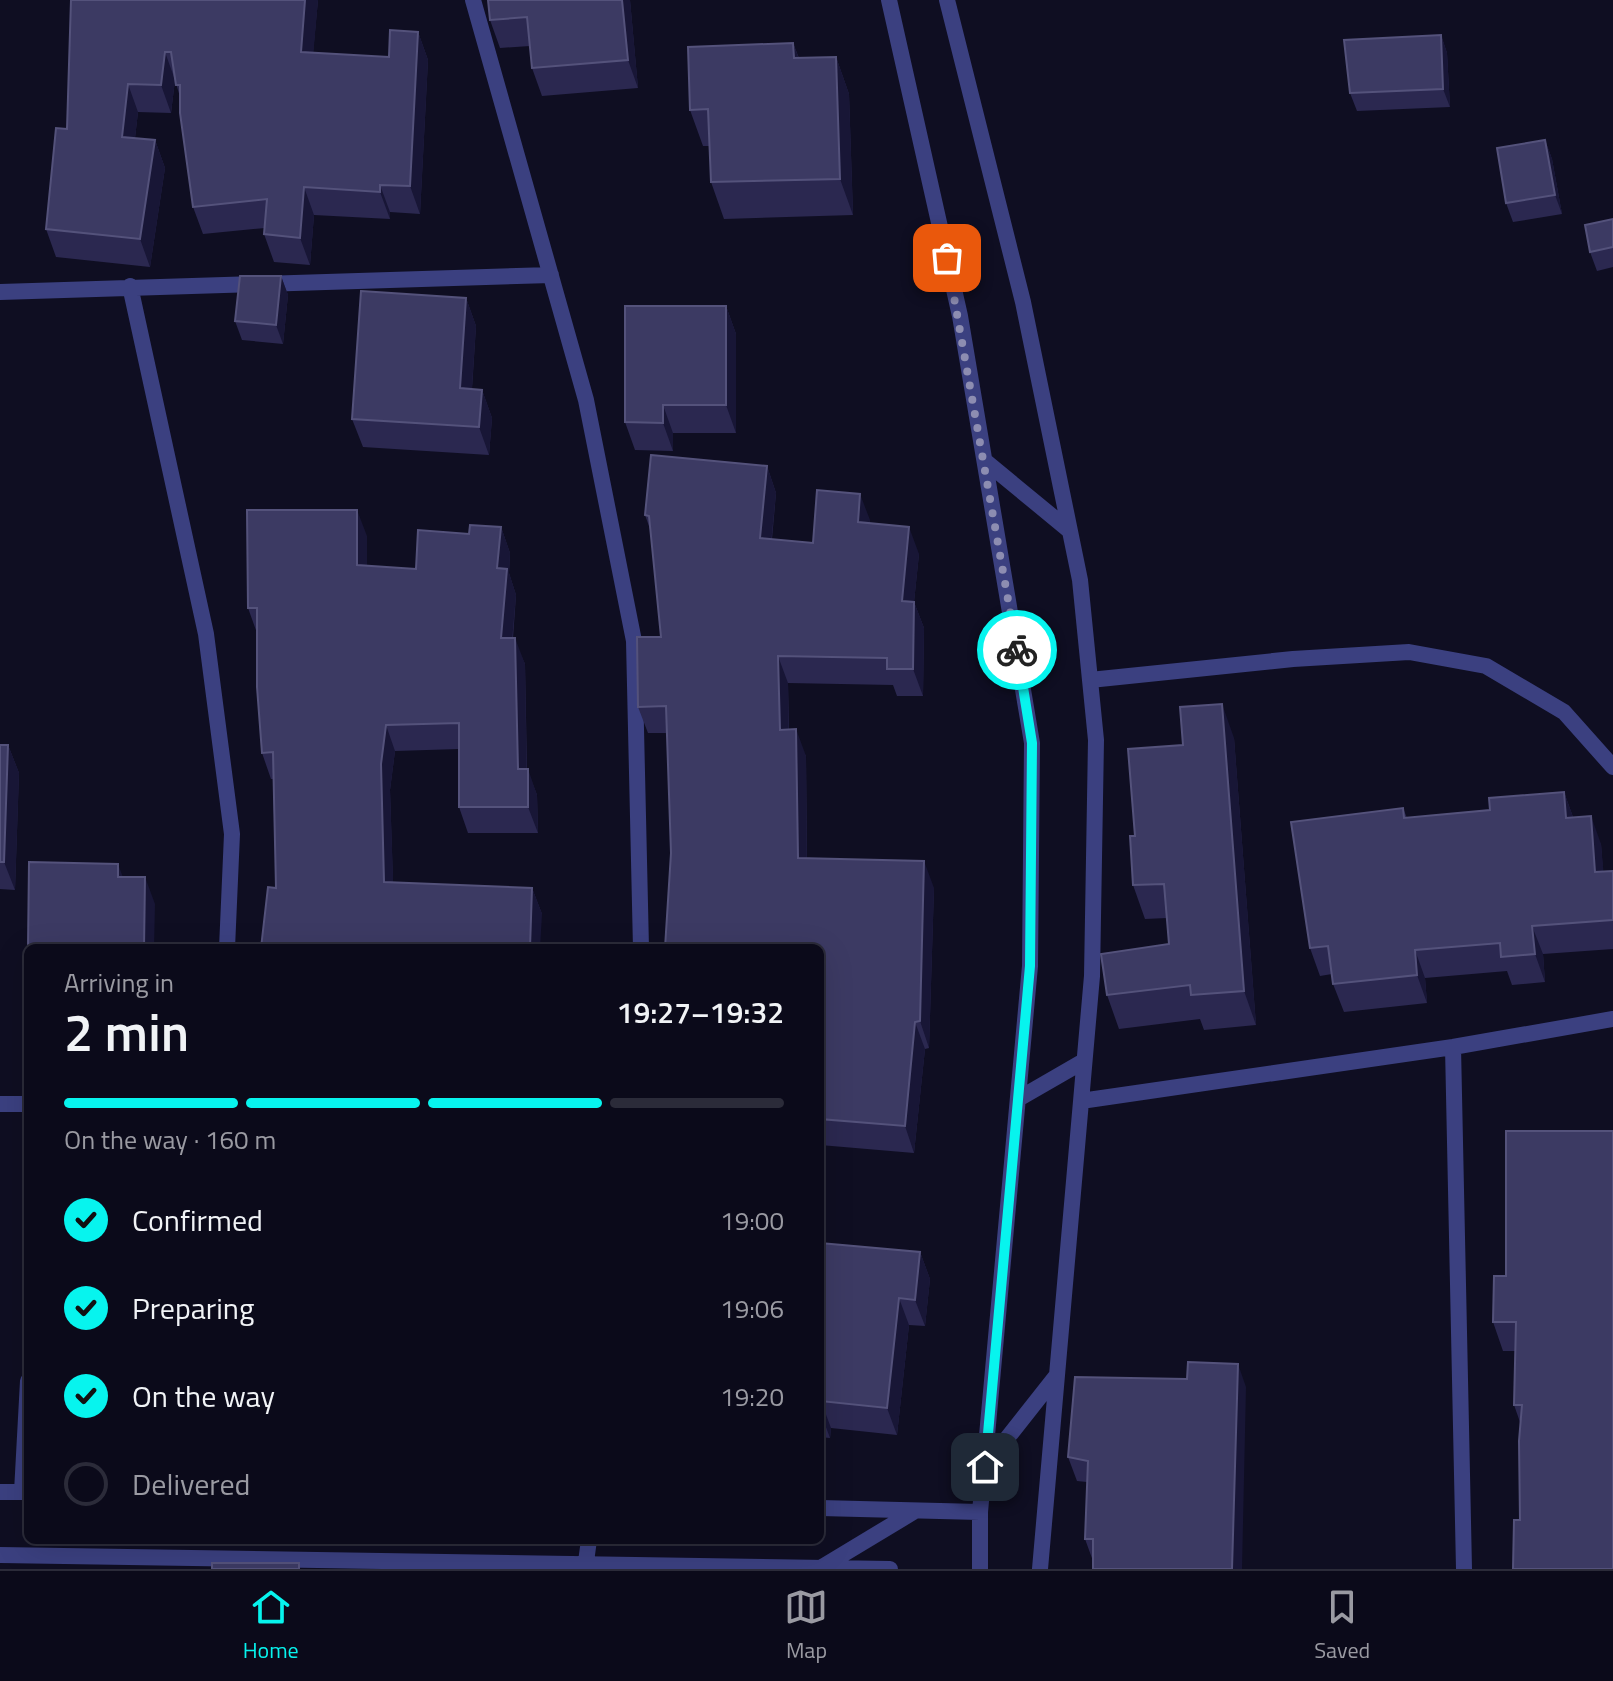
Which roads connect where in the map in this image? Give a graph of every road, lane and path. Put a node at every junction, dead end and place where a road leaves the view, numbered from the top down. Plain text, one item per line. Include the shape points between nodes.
1 (473, 0) edge
2 (889, 0) edge
3 (947, 0) edge
4 (551, 275) junction
5 (130, 286) junction
6 (0, 292) edge
7 (985, 461) junction
8 (1070, 531) junction
9 (1090, 680) junction
10 (1613, 767) edge
11 (227, 944) edge
12 (641, 944) edge
13 (1613, 1019) edge
14 (1453, 1047) junction
15 (1084, 1061) junction
16 (1018, 1099) junction
17 (1081, 1101) junction
18 (0, 1104) edge
19 (24, 1104) edge
20 (1057, 1375) junction
21 (985, 1467) junction
22 (0, 1492) edge
23 (24, 1492) edge
24 (824, 1508) edge
25 (917, 1510) junction
26 (980, 1512) junction
27 (589, 1544) edge
28 (0, 1555) edge
29 (56, 1562) edge
30 (586, 1566) edge
31 (820, 1568) edge
32 (890, 1569) edge
33 (980, 1569) edge
34 (1040, 1569) edge
35 (1464, 1569) edge

1 - 4 street
2 - 7 street via 960,316
3 - 8 street via 1023,302
4 - 5 street
4 - 12 street via 586,400 634,641
5 - 6 street
5 - 11 street via 206,634 232,834
7 - 8 street
7 - 16 street via 1032,743 1030,966
8 - 9 street
9 - 10 street via 1409,652 1486,666 1564,712
9 - 15 street via 1096,756 1092,976
13 - 14 street
14 - 17 street
14 - 35 street
15 - 16 street
15 - 17 street
16 - 21 street
17 - 20 street
18 - 19 street
20 - 21 street
20 - 34 street
21 - 26 street
22 - 23 street
24 - 25 street
25 - 26 street
25 - 31 street
26 - 33 street
27 - 30 street
28 - 29 street
29 - 30 street
30 - 31 street
31 - 32 street

